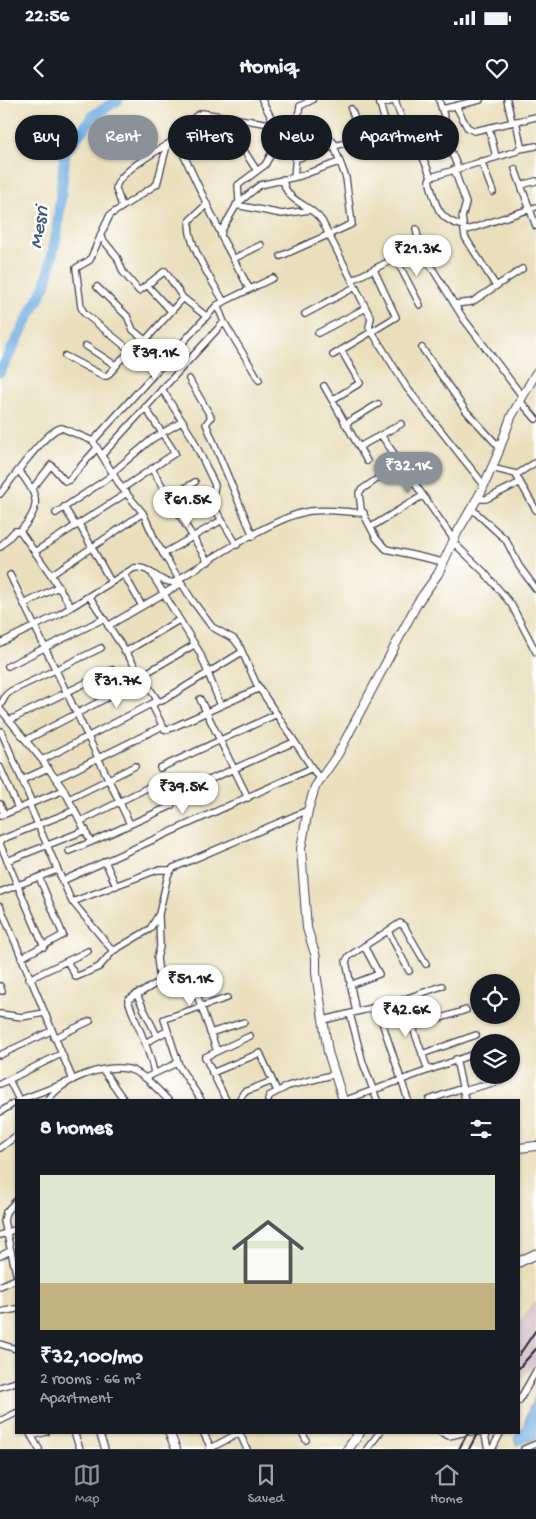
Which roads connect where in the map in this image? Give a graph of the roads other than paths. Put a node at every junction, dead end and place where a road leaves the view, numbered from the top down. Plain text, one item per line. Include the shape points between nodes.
1 (262, 100) edge
2 (312, 100) edge
3 (396, 100) edge
4 (439, 100) edge
5 (480, 100) edge
6 (507, 100) edge
7 (379, 103) edge
8 (456, 106) junction
9 (351, 109) dead end
10 (442, 109) junction
11 (196, 115) edge
12 (218, 115) edge
13 (269, 115) edge
14 (298, 115) edge
15 (353, 115) edge
16 (383, 115) edge
17 (400, 115) edge
18 (444, 115) edge
19 (536, 117) edge
20 (514, 122) junction
21 (488, 128) junction
22 (332, 141) edge
23 (342, 144) edge
24 (167, 145) joint
25 (335, 146) junction
26 (536, 146) edge
27 (332, 147) edge
28 (520, 149) junction
29 (496, 157) junction
30 (186, 160) edge
31 (250, 160) edge
32 (268, 160) edge
33 (296, 160) edge
34 (424, 160) edge
35 (453, 160) edge
36 (481, 161) junction
37 (339, 162) junction
38 (456, 169) junction
39 (516, 169) dead end
40 (257, 171) junction
41 (294, 177) junction
42 (431, 177) junction
43 (283, 179) junction
44 (536, 181) edge
45 (521, 184) junction
46 (493, 192) dead end
47 (238, 203) junction
48 (207, 204) junction
49 (122, 206) junction
50 (533, 208) edge
51 (310, 210) junction
52 (536, 226) edge
53 (463, 228) junction
54 (416, 229) dead end
55 (221, 234) junction
56 (329, 236) junction
57 (100, 237) junction
58 (261, 245) dead end
59 (419, 247) junction
60 (281, 256) dead end
61 (233, 259) junction
62 (396, 259) junction
63 (522, 269) dead end
64 (374, 270) junction
65 (273, 278) dead end
66 (352, 280) junction
67 (147, 285) junction
68 (496, 286) junction
69 (97, 287) dead end
70 (355, 287) junction
71 (248, 288) junction
72 (183, 298) junction
73 (224, 302) junction
74 (455, 304) junction
75 (217, 305) junction
76 (420, 305) dead end
77 (366, 308) junction
78 (171, 311) junction
79 (305, 314) dead end
80 (206, 316) junction
81 (224, 322) junction
82 (372, 332) junction
83 (318, 333) dead end
84 (145, 340) junction
85 (86, 346) dead end
86 (422, 348) dead end
87 (341, 350) junction
88 (134, 353) junction
89 (333, 355) dead end
90 (65, 356) dead end
91 (117, 365) junction
92 (155, 372) junction
93 (536, 373) edge
94 (189, 379) dead end
95 (260, 380) dead end
96 (324, 386) dead end
97 (162, 388) junction
98 (521, 398) junction
99 (332, 400) junction
100 (378, 404) dead end
101 (145, 407) junction
102 (536, 418) edge
103 (183, 421) junction
104 (345, 424) junction
105 (401, 424) dead end
106 (163, 432) junction
107 (381, 435) junction
108 (93, 441) junction
109 (359, 447) junction
110 (97, 448) junction
111 (500, 448) junction
112 (102, 455) junction
113 (367, 461) dead end
114 (536, 462) edge
115 (400, 464) junction
116 (492, 468) junction
117 (152, 469) junction
118 (19, 471) junction
119 (114, 473) junction
120 (516, 474) junction
121 (195, 482) dead end
122 (519, 483) junction
123 (484, 485) junction
124 (32, 488) junction
125 (125, 491) junction
126 (0, 494) edge
127 (422, 496) junction
128 (169, 498) junction
129 (477, 499) junction
130 (64, 507) junction
131 (472, 509) junction
132 (536, 510) edge
133 (56, 513) dead end
134 (143, 513) junction
135 (364, 513) junction
136 (222, 520) junction
137 (77, 525) junction
138 (371, 527) junction
139 (20, 531) junction
140 (253, 536) junction
141 (192, 537) junction
142 (453, 541) junction
143 (236, 545) junction
144 (0, 546) edge
145 (92, 546) junction
146 (36, 551) junction
147 (164, 554) junction
148 (208, 562) junction
149 (443, 562) junction
150 (151, 573) junction
151 (51, 574) junction
152 (124, 574) junction
153 (10, 576) dead end
154 (180, 581) junction
155 (111, 582) junction
156 (58, 586) junction
157 (536, 589) edge
158 (164, 594) junction
159 (89, 596) junction
160 (24, 604) junction
161 (142, 606) junction
162 (71, 607) junction
163 (103, 619) junction
164 (179, 620) junction
165 (36, 626) junction
166 (108, 626) junction
167 (0, 643) edge
168 (194, 645) junction
169 (46, 648) junction
170 (101, 648) dead end
171 (125, 652) junction
172 (242, 652) junction
173 (536, 652) edge
174 (8, 666) dead end
175 (56, 670) junction
176 (112, 670) dead end
177 (209, 672) junction
178 (142, 678) junction
179 (260, 688) junction
180 (67, 692) junction
181 (200, 699) dead end
182 (156, 701) junction
183 (221, 706) junction
184 (0, 708) edge
185 (77, 713) junction
186 (207, 713) junction
187 (277, 714) junction
188 (10, 720) junction
189 (163, 726) junction
190 (1, 731) edge
191 (88, 736) junction
192 (26, 740) junction
193 (220, 741) junction
194 (294, 742) junction
195 (99, 759) junction
196 (42, 760) junction
197 (135, 766) dead end
198 (0, 767) edge
199 (48, 768) junction
200 (160, 768) dead end
201 (234, 768) junction
202 (312, 768) junction
203 (56, 779) junction
204 (108, 779) junction
205 (22, 780) junction
206 (320, 780) junction
207 (159, 782) dead end
208 (64, 790) junction
209 (248, 798) junction
210 (69, 799) junction
211 (119, 802) junction
212 (30, 803) junction
213 (0, 804) edge
214 (18, 808) junction
215 (75, 810) junction
216 (308, 810) junction
217 (2, 815) edge
218 (81, 821) junction
219 (130, 824) junction
220 (38, 825) junction
221 (86, 830) junction
222 (0, 840) edge
223 (91, 842) junction
224 (0, 844) edge
225 (47, 847) junction
226 (69, 852) dead end
227 (7, 861) junction
228 (105, 862) junction
229 (57, 870) junction
230 (171, 870) junction
231 (39, 877) junction
232 (62, 881) junction
233 (18, 886) junction
234 (116, 886) junction
235 (0, 892) edge
236 (72, 902) junction
237 (0, 906) edge
238 (159, 914) junction
239 (388, 931) junction
240 (364, 946) junction
241 (44, 947) junction
242 (88, 951) dead end
243 (113, 951) junction
244 (21, 958) junction
245 (67, 961) junction
246 (426, 964) dead end
247 (409, 970) dead end
248 (29, 980) junction
249 (218, 984) dead end
250 (350, 984) junction
251 (442, 986) dead end
252 (138, 993) junction
253 (226, 998) dead end
254 (403, 1000) junction
255 (200, 1006) junction
256 (377, 1007) junction
257 (466, 1010) dead end
258 (43, 1012) junction
259 (353, 1013) junction
260 (0, 1014) edge
261 (324, 1020) junction
262 (90, 1021) dead end
263 (244, 1022) dead end
264 (413, 1027) junction
265 (51, 1031) junction
266 (167, 1031) junction
267 (210, 1033) junction
268 (157, 1036) junction
269 (250, 1036) dead end
270 (470, 1036) edge
271 (54, 1038) junction
272 (145, 1043) junction
273 (216, 1051) junction
274 (61, 1054) junction
275 (422, 1054) junction
276 (0, 1055) edge
277 (470, 1055) edge
278 (456, 1059) junction
279 (179, 1064) junction
280 (102, 1070) junction
281 (428, 1070) junction
282 (154, 1073) junction
283 (212, 1073) junction
284 (336, 1074) junction
285 (145, 1078) junction
286 (9, 1080) junction
287 (72, 1080) junction
288 (272, 1080) junction
289 (400, 1080) junction
290 (0, 1084) edge
291 (488, 1084) edge
292 (372, 1090) junction
293 (463, 1090) junction
294 (277, 1091) junction
295 (18, 1099) edge
296 (24, 1099) edge
297 (49, 1099) edge
298 (123, 1099) edge
299 (167, 1099) edge
300 (200, 1099) edge
301 (225, 1099) edge
302 (240, 1099) edge
303 (268, 1099) edge
304 (344, 1099) edge
305 (347, 1099) edge
306 (376, 1099) edge
307 (408, 1099) edge
308 (432, 1099) edge
309 (465, 1099) edge
310 (15, 1103) edge
311 (1, 1109) edge
312 (15, 1137) edge
313 (536, 1146) edge
314 (0, 1148) edge
315 (520, 1148) edge
316 (15, 1202) edge
317 (2, 1215) edge
318 (15, 1229) edge
319 (3, 1234) edge
320 (536, 1248) edge
321 (10, 1251) junction
322 (536, 1254) edge
323 (0, 1256) edge
324 (520, 1256) edge
325 (520, 1262) edge
326 (15, 1269) edge
327 (15, 1279) edge
328 (0, 1286) edge
329 (15, 1309) edge
330 (0, 1312) edge
331 (0, 1344) edge
332 (15, 1349) edge
333 (536, 1370) edge
334 (15, 1382) edge
335 (0, 1387) edge
336 (520, 1399) edge
337 (15, 1413) edge
338 (0, 1421) edge
339 (30, 1434) edge
340 (75, 1434) edge
341 (100, 1434) edge
342 (170, 1434) edge
343 (204, 1434) edge
344 (237, 1434) edge
345 (240, 1434) edge
346 (303, 1434) edge
347 (358, 1434) edge
348 (378, 1434) edge
349 (444, 1434) edge
350 (458, 1434) edge
351 (483, 1434) edge
352 (501, 1434) edge
353 (306, 1440) dead end
354 (536, 1444) edge
355 (348, 1448) edge
356 (39, 1449) edge
357 (80, 1449) edge
358 (105, 1449) edge
359 (176, 1449) edge
360 (210, 1449) edge
361 (247, 1449) edge
362 (367, 1449) edge
363 (488, 1449) edge
364 (492, 1449) edge
365 (524, 1449) edge

1 - 13 street
2 - 14 street via 300,106
3 - 7 street
3 - 17 street
4 - 10 street
5 - 8 street
6 - 20 street
7 - 16 street
8 - 10 street
8 - 21 street via 468,129
9 - 15 street
10 - 18 street
11 - 12 street
19 - 20 street
20 - 21 street
20 - 28 street
21 - 29 street
22 - 25 street
23 - 25 street
24 - 49 street via 158,184
24 - 49 street via 118,181 116,189
25 - 27 street
25 - 37 street
26 - 28 street
28 - 29 street
29 - 36 street
30 - 48 street
31 - 40 street
32 - 40 street
33 - 41 street
34 - 42 street
35 - 38 street
36 - 38 street
36 - 46 street
37 - 41 street
37 - 56 street via 346,178 352,221 348,227
38 - 42 street
38 - 53 street via 466,203 462,215
39 - 45 street
40 - 47 street via 238,185
41 - 43 street
42 - 53 street via 429,180 439,212
43 - 47 street via 262,183
43 - 51 street via 286,192
44 - 45 street
45 - 50 street
47 - 51 street via 282,214
47 - 55 street
48 - 55 street
48 - 73 street via 190,220 192,237
49 - 57 street via 110,215
50 - 52 street
50 - 53 street
51 - 56 street via 319,217
53 - 68 street via 467,242
54 - 59 street via 422,244
55 - 61 street
56 - 60 street
56 - 66 street
57 - 67 street via 118,257 123,272 139,290
57 - 88 street via 90,260 76,268 81,307 84,313
58 - 61 street
59 - 62 street
59 - 74 street
61 - 71 street
62 - 64 street
62 - 76 street
63 - 68 street
64 - 66 street
64 - 82 street via 396,315
65 - 71 street
66 - 70 street
67 - 72 street via 165,271
67 - 78 street
68 - 74 street via 472,302
69 - 84 street
70 - 77 street
70 - 79 street
71 - 73 street
72 - 78 street
72 - 80 street
73 - 75 street
74 - 98 street
75 - 80 street
75 - 81 street
77 - 82 street
77 - 83 street
78 - 84 street
80 - 92 street
81 - 95 street
81 - 97 street
82 - 87 street
82 - 123 street via 407,388
84 - 88 street
85 - 91 street via 112,365
86 - 111 street via 466,411
87 - 89 street
87 - 99 street via 360,383
88 - 91 street
88 - 92 street
90 - 91 street via 104,376 108,376
92 - 108 street
93 - 98 street
94 - 140 street via 211,417 206,424
96 - 99 street
97 - 101 street
97 - 103 street
98 - 102 street
98 - 111 street
99 - 104 street
100 - 104 street
101 - 106 street
101 - 112 street
103 - 106 street
103 - 136 street via 215,485 212,504
104 - 109 street
105 - 107 street
106 - 117 street via 175,453
106 - 119 street
107 - 109 street
107 - 115 street
108 - 110 street
108 - 118 street via 58,428
109 - 113 street
110 - 112 street
110 - 124 street via 69,480 65,481 51,466
111 - 116 street
112 - 119 street
114 - 120 street
115 - 127 street
115 - 135 street via 361,490
116 - 120 street
116 - 123 street
117 - 125 street
117 - 128 street
118 - 124 street
118 - 126 street
119 - 125 street
119 - 130 street
120 - 122 street
121 - 128 street
122 - 129 street via 486,499
122 - 132 street
123 - 129 street
124 - 139 street via 34,513
125 - 134 street
125 - 137 street
127 - 138 street
127 - 142 street
128 - 141 street
129 - 131 street
130 - 133 street
130 - 137 street
131 - 142 street
131 - 157 street via 506,540
134 - 145 street
134 - 147 street
135 - 138 street
135 - 140 street via 309,511
136 - 141 street
136 - 143 street
137 - 145 street
137 - 146 street
138 - 149 street via 386,549
139 - 144 street
139 - 146 street
140 - 143 street
141 - 147 street
141 - 148 street
142 - 149 street
142 - 173 street via 511,604
143 - 148 street
145 - 151 street
145 - 155 street
146 - 151 street
147 - 154 street
148 - 154 street
149 - 206 street via 418,602 338,754
150 - 152 street via 138,568
150 - 154 street via 169,582
150 - 158 street
151 - 156 street
152 - 155 street
152 - 161 street
153 - 160 street
154 - 158 street
154 - 172 street via 212,627 234,639
155 - 159 street
156 - 160 street
156 - 162 street
158 - 161 street
158 - 164 street
159 - 162 street
159 - 163 street
160 - 165 street
161 - 166 street
162 - 165 street
163 - 166 street
163 - 169 street
164 - 168 street
164 - 171 street
165 - 167 street
165 - 169 street
166 - 171 street
168 - 177 street
168 - 178 street
169 - 174 street
169 - 175 street
170 - 175 street
171 - 178 street
172 - 177 street
172 - 179 street
175 - 180 street
175 - 184 street via 11,691
176 - 180 street
177 - 182 street via 162,701
177 - 183 street
178 - 182 street
178 - 185 street
179 - 183 street
179 - 187 street
180 - 185 street
180 - 188 street
181 - 186 street
182 - 189 street via 152,706
182 - 191 street
183 - 186 street
184 - 188 street
185 - 191 street
185 - 192 street
186 - 189 street via 167,730
186 - 193 street
187 - 193 street
187 - 194 street
188 - 192 street
189 - 195 street
190 - 205 street
191 - 195 street
191 - 196 street
192 - 196 street
193 - 200 street
193 - 201 street
194 - 201 street
194 - 202 street
195 - 203 street
195 - 204 street
196 - 199 street
197 - 204 street
198 - 214 street
199 - 203 street
199 - 205 street
201 - 209 street
201 - 219 street via 178,796 171,806
202 - 206 street
202 - 209 street
203 - 208 street
204 - 210 street
204 - 211 street
205 - 212 street
206 - 216 street
207 - 211 street
208 - 210 street
208 - 212 street
209 - 228 street
210 - 215 street
211 - 218 street
211 - 219 street
212 - 214 street
212 - 220 street
213 - 217 street
214 - 217 street
215 - 218 street
215 - 220 street
216 - 230 street
216 - 261 street via 301,849 307,928 316,957
218 - 221 street
219 - 223 street
220 - 222 street
220 - 225 street
221 - 223 street
221 - 225 street
223 - 226 street
224 - 227 street
225 - 227 street
225 - 229 street
227 - 233 street
228 - 232 street
228 - 234 street
229 - 231 street
229 - 232 street
230 - 234 street via 157,870
230 - 238 street
231 - 233 street
231 - 241 street via 63,935
232 - 236 street
233 - 235 street
233 - 241 street
234 - 236 street
236 - 243 street
237 - 244 street
238 - 243 street via 146,932
238 - 252 street via 159,982
239 - 240 street
239 - 246 street via 402,924
239 - 247 street
240 - 250 street via 346,958
240 - 250 street via 379,974
241 - 244 street
242 - 245 street
243 - 245 street via 99,967 76,978
244 - 248 street
245 - 248 street
248 - 258 street
249 - 255 street via 197,993
250 - 259 street
251 - 254 street
252 - 268 street
252 - 272 street via 128,1000
253 - 255 street
254 - 256 street
254 - 264 street
255 - 266 street via 164,1018
255 - 267 street
256 - 259 street
256 - 289 street
257 - 264 street
258 - 260 street via 22,1016
258 - 265 street
259 - 261 street
259 - 292 street via 356,1042
261 - 284 street via 328,1052
262 - 271 street
263 - 267 street
264 - 275 street
265 - 271 street
265 - 276 street
266 - 268 street
266 - 279 street
267 - 273 street
268 - 272 street
269 - 273 street
270 - 275 street
271 - 274 street
272 - 282 street
273 - 283 street via 205,1057
274 - 286 street
274 - 287 street
275 - 281 street
277 - 278 street
278 - 281 street
278 - 293 street
279 - 282 street
279 - 300 street
280 - 285 street via 128,1069
280 - 287 street
280 - 298 street
281 - 289 street
282 - 285 street
283 - 288 street via 260,1053
283 - 301 street
284 - 294 street
284 - 304 street
285 - 299 street
286 - 290 street
286 - 295 street
287 - 296 street
287 - 297 street
288 - 294 street
288 - 302 street via 244,1092
289 - 292 street
289 - 307 street
291 - 293 street
292 - 305 street
292 - 306 street
293 - 308 street
293 - 309 street
294 - 303 street
310 - 311 street
312 - 314 street
313 - 315 street
316 - 317 street
317 - 319 street
318 - 319 street
319 - 321 street
320 - 324 main road
321 - 323 street
321 - 326 street
322 - 325 main road
327 - 328 street
329 - 330 street
331 - 332 street
333 - 336 street
334 - 335 street
337 - 338 street
339 - 356 street
340 - 357 street
341 - 358 street
342 - 359 street
343 - 360 street
344 - 360 street
345 - 361 street
346 - 353 street
347 - 355 main road
348 - 362 street
349 - 350 street
351 - 363 street
352 - 364 street
354 - 365 street

